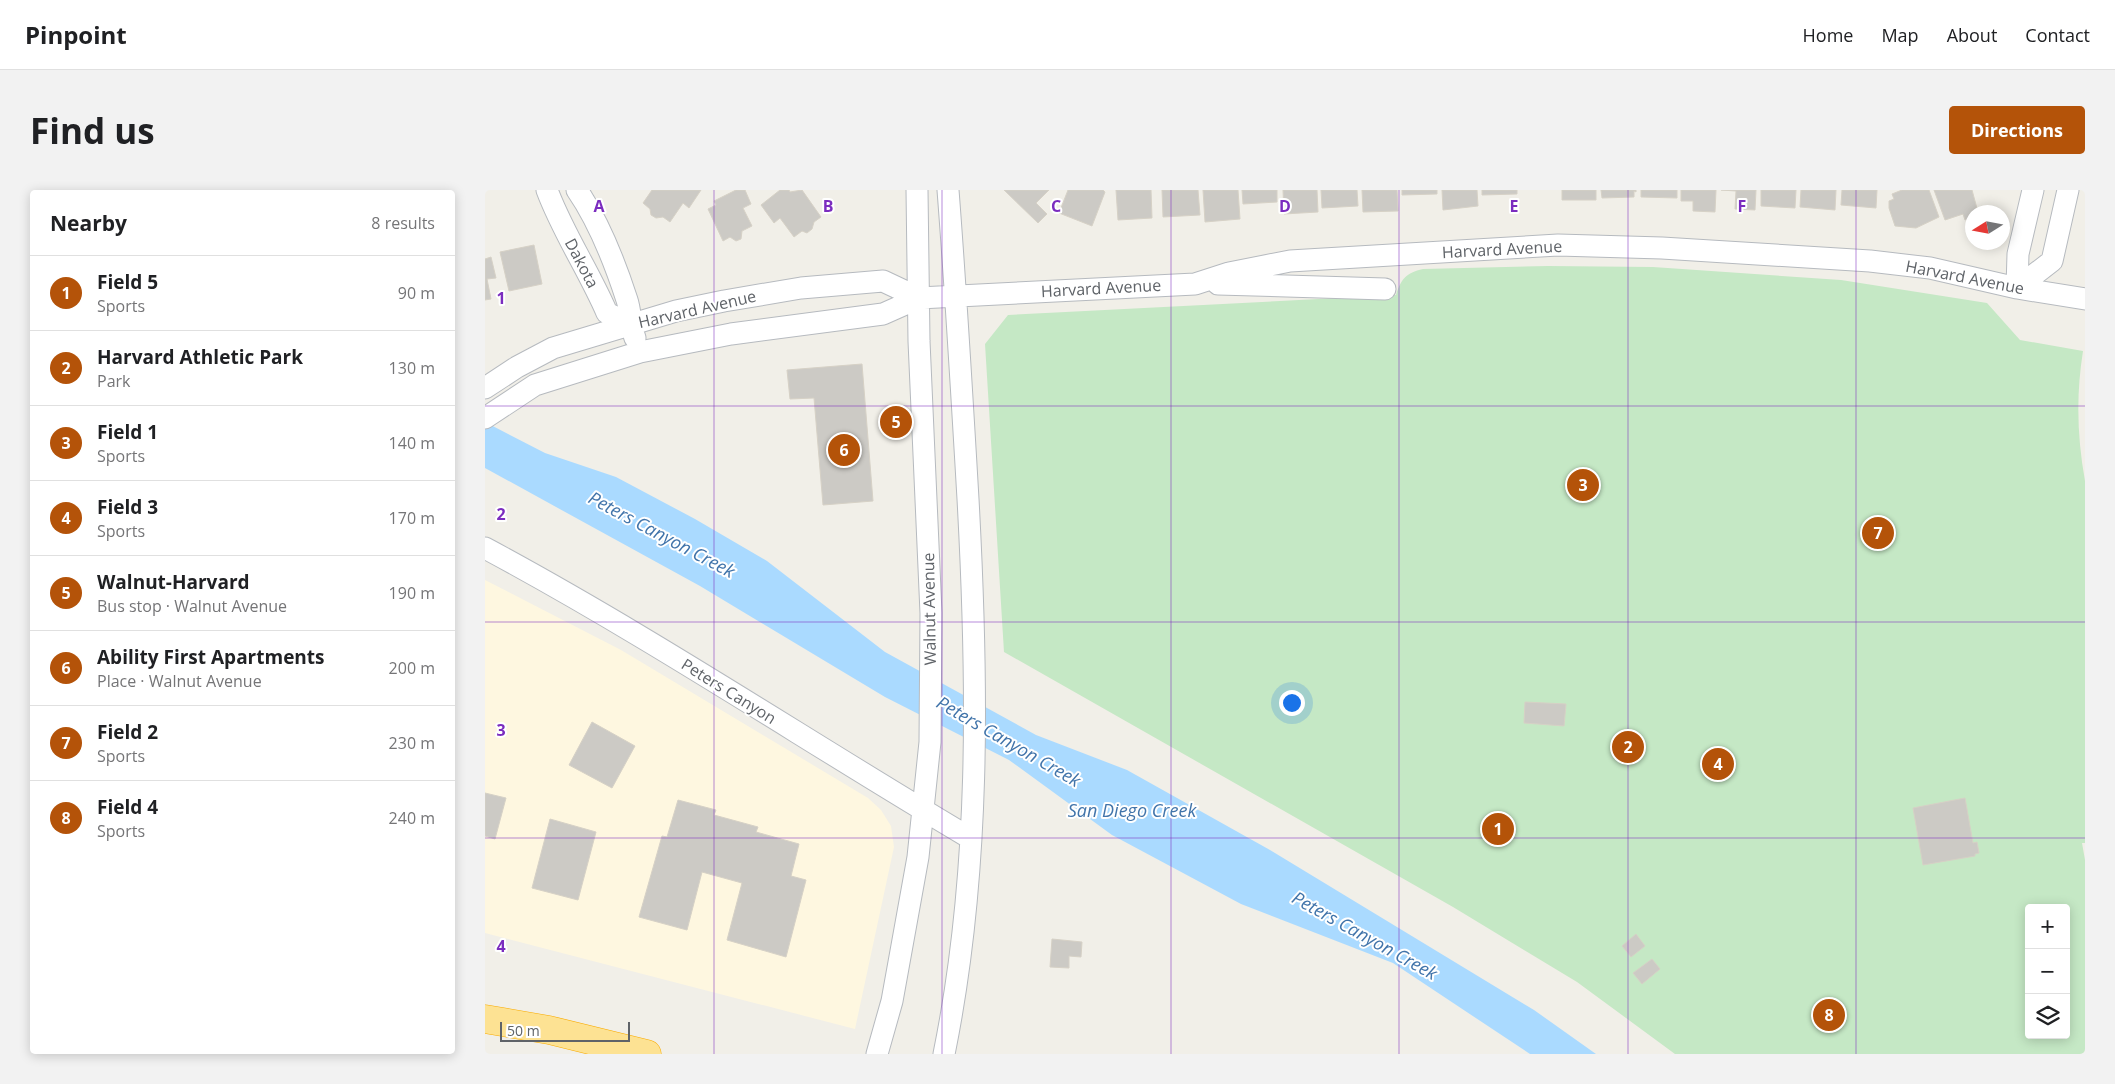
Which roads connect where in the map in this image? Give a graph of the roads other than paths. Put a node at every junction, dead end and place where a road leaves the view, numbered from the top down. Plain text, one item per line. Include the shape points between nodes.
1 (547, 190) edge
2 (917, 190) edge
3 (947, 190) edge
4 (2033, 190) edge
5 (2068, 190) edge
6 (580, 193) edge
7 (556, 214) junction
8 (1195, 284) junction
9 (2017, 288) junction
10 (1385, 289) dead end
11 (956, 295) junction
12 (919, 298) junction
13 (2082, 299) edge
14 (630, 324) junction
15 (639, 352) junction
16 (485, 388) edge
17 (485, 418) edge
18 (485, 548) edge
19 (923, 809) junction
20 (970, 838) junction
21 (485, 1013) edge
22 (485, 1019) edge
23 (549, 1030) junction
24 (647, 1054) edge
25 (877, 1054) edge
26 (944, 1054) edge

1 - 7 main road, Dakota
2 - 12 main road, Walnut Avenue
3 - 11 main road
4 - 9 main road via 2018,254
5 - 9 main road via 2052,261
6 - 7 main road
6 - 14 main road, Dakota via 606,245 628,302
7 - 14 main road, Dakota via 607,313
8 - 9 main road, Harvard Avenue via 1229,273 1289,261 1558,245 1870,261 1930,268
8 - 10 main road
8 - 11 main road, Harvard Avenue
9 - 13 main road, Harvard Avenue
11 - 12 main road, Harvard Avenue
11 - 20 main road via 973,583 975,680
12 - 14 main road, Harvard Avenue via 883,281 801,288 724,300
12 - 15 main road, Harvard Avenue via 883,314 731,334
12 - 19 main road, Walnut Avenue via 931,657 930,742
14 - 15 main road, Dakota
14 - 16 main road, Harvard Avenue via 553,348
15 - 17 main road, Harvard Avenue via 535,385
18 - 19 main road, Peters Canyon via 698,671
19 - 20 main road, Peters Canyon
19 - 25 main road, Walnut Avenue via 919,857 892,1001
20 - 26 main road via 959,960
21 - 23 highway
22 - 23 highway
23 - 24 highway

